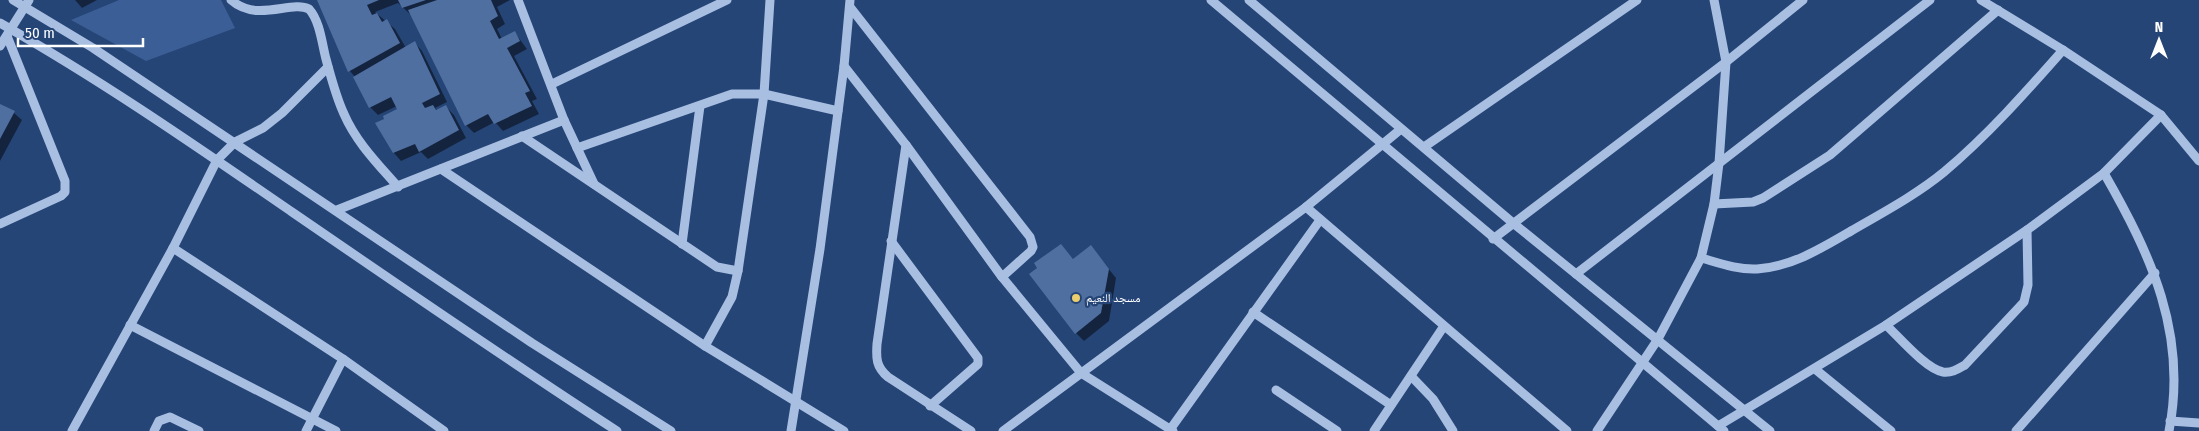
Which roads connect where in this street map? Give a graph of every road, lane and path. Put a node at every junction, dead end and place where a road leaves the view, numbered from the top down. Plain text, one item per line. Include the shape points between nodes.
1 (14, 0) edge
2 (231, 0) edge
3 (271, 0) edge
4 (518, 0) edge
5 (727, 0) edge
6 (770, 0) edge
7 (1211, 0) edge
8 (1249, 0) edge
9 (1637, 0) edge
10 (1714, 0) edge
11 (1803, 0) edge
12 (1930, 0) edge
13 (1982, 0) edge
14 (27, 3) edge
15 (850, 3) edge
16 (265, 8) junction
17 (1998, 10) junction
18 (0, 23) edge
19 (9, 32) junction
20 (0, 46) edge
21 (2063, 50) junction
22 (1726, 62) junction
23 (844, 66) junction
24 (328, 67) junction
25 (552, 84) junction
26 (764, 94) junction
27 (700, 106) junction
28 (838, 111) junction
29 (2161, 114) junction
30 (564, 120) junction
31 (1401, 130) junction
32 (522, 136) junction
33 (235, 142) junction
34 (1382, 144) junction
35 (906, 145) junction
36 (1424, 147) junction
37 (577, 148) junction
38 (217, 160) junction
39 (2199, 161) edge
40 (1719, 163) junction
41 (441, 169) junction
42 (2104, 173) junction
43 (595, 185) junction
44 (398, 187) junction
45 (1714, 204) junction
46 (1306, 207) junction
47 (337, 210) junction
48 (1320, 220) junction
49 (1513, 223) junction
50 (0, 224) edge
51 (2027, 230) junction
52 (1493, 239) junction
53 (891, 241) junction
54 (682, 244) junction
55 (173, 248) junction
56 (1701, 258) junction
57 (738, 271) junction
58 (2155, 273) junction
59 (1576, 274) junction
60 (1002, 277) junction
61 (1253, 312) junction
62 (130, 324) junction
63 (1886, 325) junction
64 (1444, 326) junction
65 (1658, 339) junction
66 (705, 346) junction
67 (343, 359) junction
68 (1643, 363) junction
69 (1815, 369) junction
70 (1081, 373) junction
71 (1411, 376) junction
72 (1276, 390) dead end
73 (795, 402) junction
74 (930, 406) junction
75 (1391, 406) junction
76 (1746, 410) junction
77 (312, 419) junction
78 (2199, 423) edge
79 (2170, 426) edge
80 (1721, 428) edge
81 (72, 431) edge
82 (154, 431) edge
83 (199, 431) edge
84 (306, 431) edge
85 (336, 431) edge
86 (444, 431) edge
87 (617, 431) edge
88 (671, 431) edge
89 (791, 431) edge
90 (844, 431) edge
91 (971, 431) edge
92 (1003, 431) edge
93 (1171, 431) edge
94 (1337, 431) edge
95 (1374, 431) edge
96 (1453, 431) edge
97 (1567, 431) edge
98 (1597, 431) edge
99 (1770, 431) edge
100 (1891, 431) edge
101 (2016, 431) edge

1 - 14 street
2 - 16 street via 240,7
3 - 16 street
4 - 25 street
5 - 25 street
6 - 26 street
7 - 34 street
8 - 31 street
9 - 36 street
10 - 22 street
11 - 22 street
12 - 40 street
13 - 17 street
14 - 19 street
14 - 33 street
15 - 23 street
15 - 60 street via 1030,237 1031,251
16 - 24 street via 286,2 301,3 309,8
17 - 21 street
17 - 45 street via 1830,155 1763,198 1752,202
18 - 19 street
19 - 20 street
19 - 38 street via 78,69
19 - 50 street via 66,188 61,196
21 - 29 street
21 - 56 street via 2017,101 1943,172 1896,205 1788,263 1757,269 1738,268
22 - 40 street
22 - 49 street
23 - 28 street
23 - 35 street
24 - 33 street via 282,113 263,128
24 - 44 street via 343,113 355,135
25 - 30 street
26 - 27 street via 732,94
26 - 28 street
26 - 57 street
27 - 37 street
27 - 54 street
28 - 73 street
29 - 39 street
29 - 42 street
30 - 32 street
30 - 37 street
31 - 34 street
31 - 36 street
32 - 41 street
32 - 43 street
33 - 38 street
33 - 47 street
34 - 46 street
34 - 52 street
35 - 53 street
35 - 60 street
36 - 49 street
37 - 43 street
38 - 55 street
38 - 87 street via 519,368
40 - 45 street
40 - 59 street
41 - 44 street
41 - 66 street
42 - 51 street
42 - 58 street via 2132,221
43 - 54 street
44 - 47 street
45 - 56 street
46 - 48 street
46 - 70 street
47 - 88 street via 532,343
48 - 61 street
48 - 64 street
49 - 52 street
49 - 59 street
51 - 63 street
51 - 63 street via 2028,285 2024,302 1965,365 1945,373 1934,370
52 - 68 street
53 - 74 street via 877,362 888,377
53 - 74 street via 979,361
54 - 57 street via 717,267
55 - 62 street
55 - 67 street
56 - 65 street
57 - 66 street via 732,297
58 - 79 street via 2172,344 2174,393
58 - 101 street
59 - 65 street
60 - 70 street
61 - 75 street
61 - 93 street
62 - 77 street
62 - 81 street
63 - 69 street
64 - 71 street
64 - 97 street
65 - 68 street
65 - 76 street
66 - 73 street
67 - 77 street
67 - 86 street
68 - 80 street
68 - 98 street
69 - 76 street
69 - 100 street
70 - 92 street
70 - 93 street
71 - 75 street
71 - 96 street via 1433,399
72 - 94 street
73 - 89 street
73 - 90 street
74 - 91 street
75 - 95 street
76 - 80 street
76 - 99 street
77 - 84 street
77 - 85 street
78 - 79 street
82 - 83 street via 159,421 170,416

